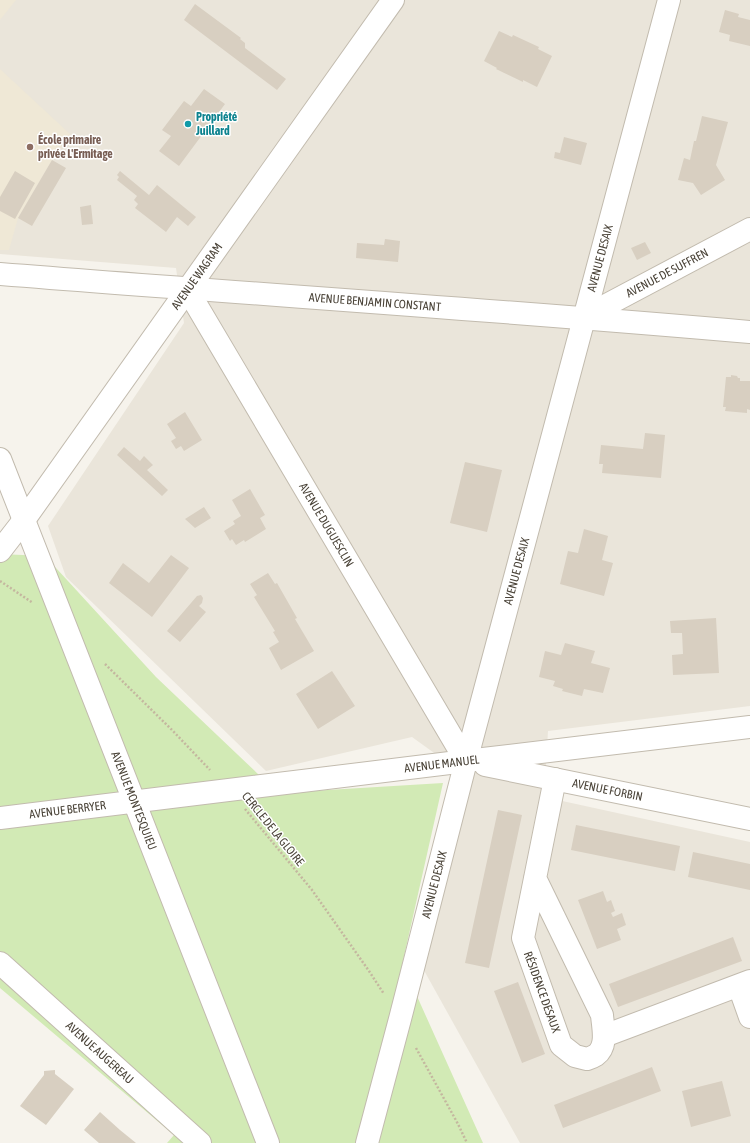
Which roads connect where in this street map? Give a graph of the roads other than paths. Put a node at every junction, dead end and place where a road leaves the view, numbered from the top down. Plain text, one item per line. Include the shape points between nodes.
1 (393, 0) edge
2 (668, 0) edge
3 (750, 229) edge
4 (0, 274) edge
5 (187, 289) junction
6 (584, 317) junction
7 (750, 332) edge
8 (0, 458) edge
9 (24, 520) junction
10 (0, 551) edge
11 (750, 727) edge
12 (466, 761) junction
13 (555, 779) junction
14 (134, 802) junction
15 (0, 818) edge
16 (750, 819) edge
17 (535, 878) junction
18 (0, 963) edge
19 (744, 984) edge
20 (750, 1017) edge
21 (604, 1036) junction
22 (200, 1143) edge
23 (268, 1143) edge
24 (367, 1143) edge

1 - 5 street, AVENUE WAGRAM
2 - 6 street, AVENUE DESAIX
3 - 6 street, AVENUE DE SUFFREN
4 - 5 street, AVENUE BENJAMIN CONSTANT
5 - 6 street, AVENUE BENJAMIN CONSTANT
5 - 9 street, AVENUE WAGRAM
5 - 12 street, AVENUE DUGUESCLIN
6 - 7 street, AVENUE BENJAMIN CONSTANT
6 - 12 street, AVENUE DESAIX
8 - 9 street, AVENUE MONTESQUIEU
9 - 10 street, AVENUE WAGRAM
9 - 14 street, AVENUE MONTESQUIEU
11 - 12 street, AVENUE MANUEL
12 - 13 street, AVENUE FORBIN
12 - 14 street, AVENUE MANUEL
12 - 24 street, AVENUE DESAIX
13 - 16 street, AVENUE FORBIN
13 - 17 street, RÉSIDENCE DESAUX
14 - 15 street, AVENUE BERRYER
14 - 23 street, AVENUE MONTESQUIEU
17 - 21 street, RÉSIDENCE DESAUX via 602,1015
17 - 21 street, RÉSIDENCE DESAUX via 523,938 562,1045 574,1056 587,1059 597,1054
18 - 22 street, AVENUE AUGEREAU
19 - 20 street
19 - 21 street

